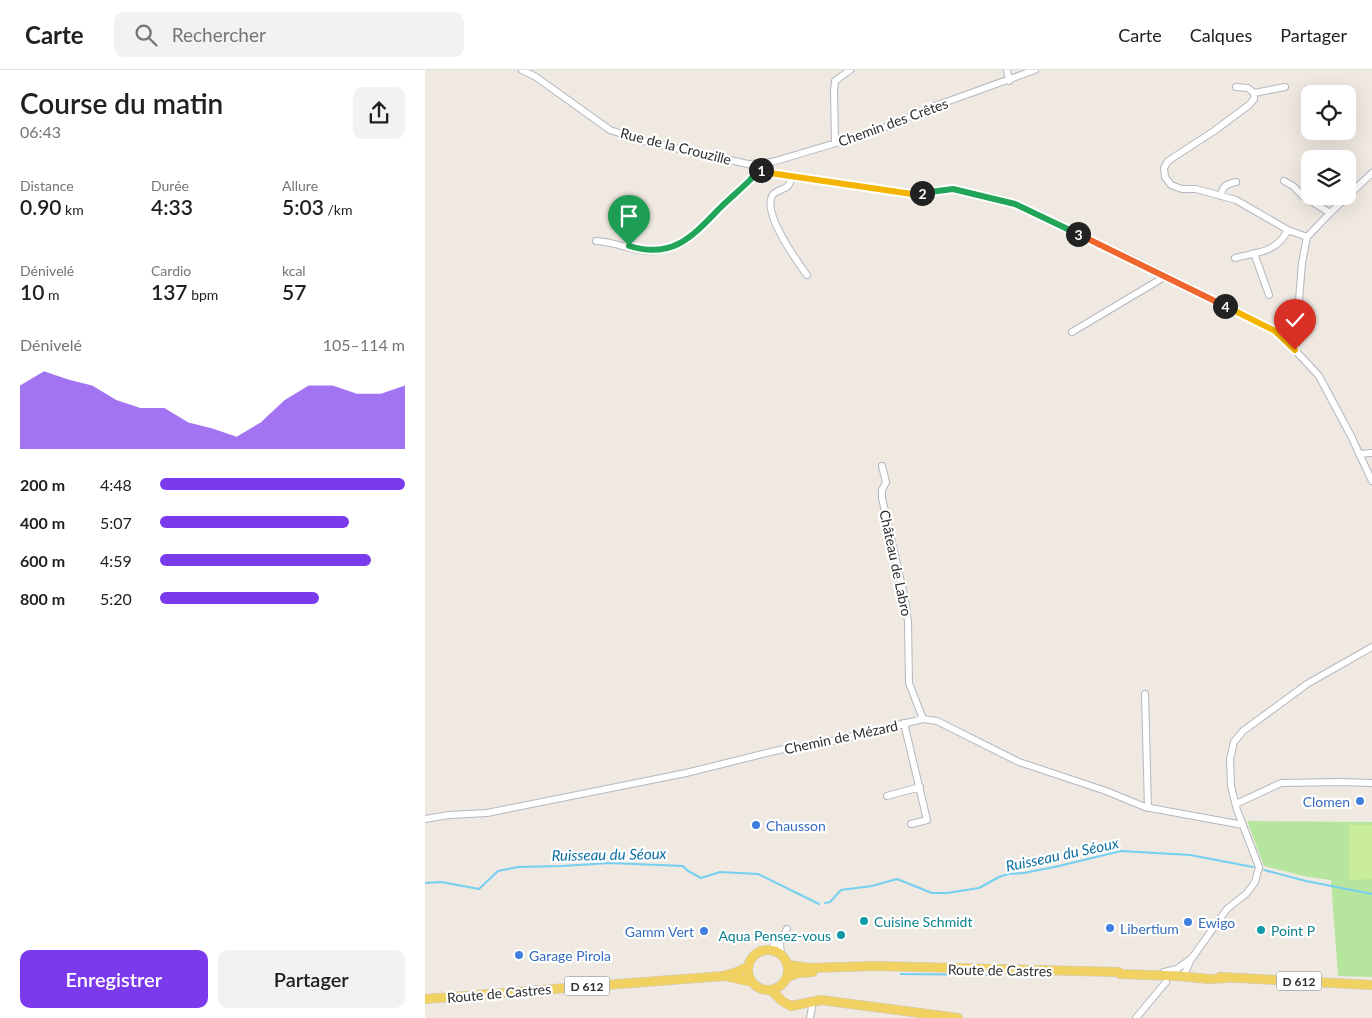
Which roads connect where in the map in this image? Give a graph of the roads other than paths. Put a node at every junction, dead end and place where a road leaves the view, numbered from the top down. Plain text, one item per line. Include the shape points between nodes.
1 (522, 70) edge
2 (850, 70) edge
3 (1007, 70) edge
4 (1035, 70) edge
5 (1009, 80) junction
6 (1236, 87) dead end
7 (1285, 88) dead end
8 (1254, 93) junction
9 (835, 143) junction
10 (748, 164) junction
11 (758, 169) junction
12 (1372, 173) edge
13 (793, 176) junction
14 (1284, 181) dead end
15 (1236, 182) dead end
16 (1221, 195) junction
17 (1330, 213) junction
18 (1288, 230) junction
19 (1307, 237) junction
20 (596, 241) dead end
21 (1254, 253) junction
22 (1235, 258) dead end
23 (807, 275) dead end
24 (1166, 276) junction
25 (1269, 295) dead end
26 (1072, 332) dead end
27 (1295, 350) junction
28 (1372, 453) edge
29 (1359, 454) junction
30 (882, 466) dead end
31 (1372, 480) edge
32 (1372, 646) edge
33 (1145, 694) dead end
34 (923, 719) junction
35 (904, 724) junction
36 (1372, 783) edge
37 (920, 787) junction
38 (887, 796) dead end
39 (1235, 804) junction
40 (1148, 808) junction
41 (425, 819) edge
42 (911, 824) dead end
43 (1243, 825) junction
44 (771, 950) junction
45 (781, 954) junction
46 (1192, 958) junction
47 (788, 965) junction
48 (749, 966) junction
49 (900, 968) junction
50 (1140, 975) junction
51 (723, 976) junction
52 (1178, 976) junction
53 (785, 981) junction
54 (753, 982) junction
55 (1165, 982) dead end
56 (1372, 985) edge
57 (771, 990) junction
58 (425, 999) edge
59 (813, 1001) junction
60 (785, 1003) junction
61 (810, 1018) edge
62 (958, 1018) edge
63 (1136, 1018) edge

1 - 10 street, Rue de la Crouzille via 610,130 643,141
2 - 9 street via 835,81
3 - 5 street
4 - 5 street, Chemin des Crêtes
5 - 9 street, Chemin des Crêtes via 876,131
6 - 8 street via 1248,88
7 - 8 street
8 - 16 street via 1249,105 1177,154 1164,168 1165,177 1171,185
9 - 10 street, Chemin des Crêtes via 772,162
10 - 11 street, Rue de la Crouzille
11 - 13 street, Rue de la Crouzille
11 - 20 street via 690,238 675,246 650,251
12 - 17 street
13 - 23 street via 789,185 775,192 771,208 783,241
13 - 24 street, Rue de la Crouzille via 912,194 953,189 1015,204
14 - 17 street
15 - 16 street via 1227,184
16 - 18 street via 1236,200
17 - 19 street
18 - 19 street
18 - 21 street via 1274,248
19 - 27 street
21 - 22 street
21 - 25 street
24 - 26 street
24 - 27 street, Rue de la Crouzille via 1275,331
27 - 29 street, Rue de la Crouzille via 1319,376
28 - 29 street
29 - 31 street, Rue de la Crouzille
30 - 34 street, Château de Labro via 886,482 882,498 908,622 909,683
32 - 39 street via 1307,684 1243,731 1234,742 1230,760
33 - 40 street
34 - 35 street, Chemin de Mézard
34 - 40 street via 937,721 1019,762
35 - 37 street
35 - 41 street, Chemin de Mézard via 487,813
36 - 39 street via 1281,783
37 - 38 street
37 - 42 street via 927,820
39 - 43 street
40 - 43 street
43 - 46 street via 1259,867 1255,882 1227,909
44 - 45 main road
44 - 45 street via 787,929 780,943
44 - 48 main road via 760,952
45 - 47 main road
46 - 50 street via 1177,970
46 - 52 street via 1185,973
47 - 49 main road, Route de Castres / D 612
47 - 53 main road
48 - 51 main road, Route de Castres / D 612
48 - 54 main road
49 - 50 main road, Route de Castres / D 612
49 - 53 main road, Route de Castres / D 612 via 799,973
50 - 52 main road, Route de Castres / D 612
51 - 54 main road, Route de Castres / D 612
51 - 58 main road, Route de Castres / D 612
52 - 56 main road, Route de Castres / D 612
53 - 57 main road
53 - 60 main road via 782,994
54 - 57 main road via 760,988
55 - 63 street
57 - 60 main road
59 - 60 main road via 795,1006
59 - 61 street
59 - 62 main road

